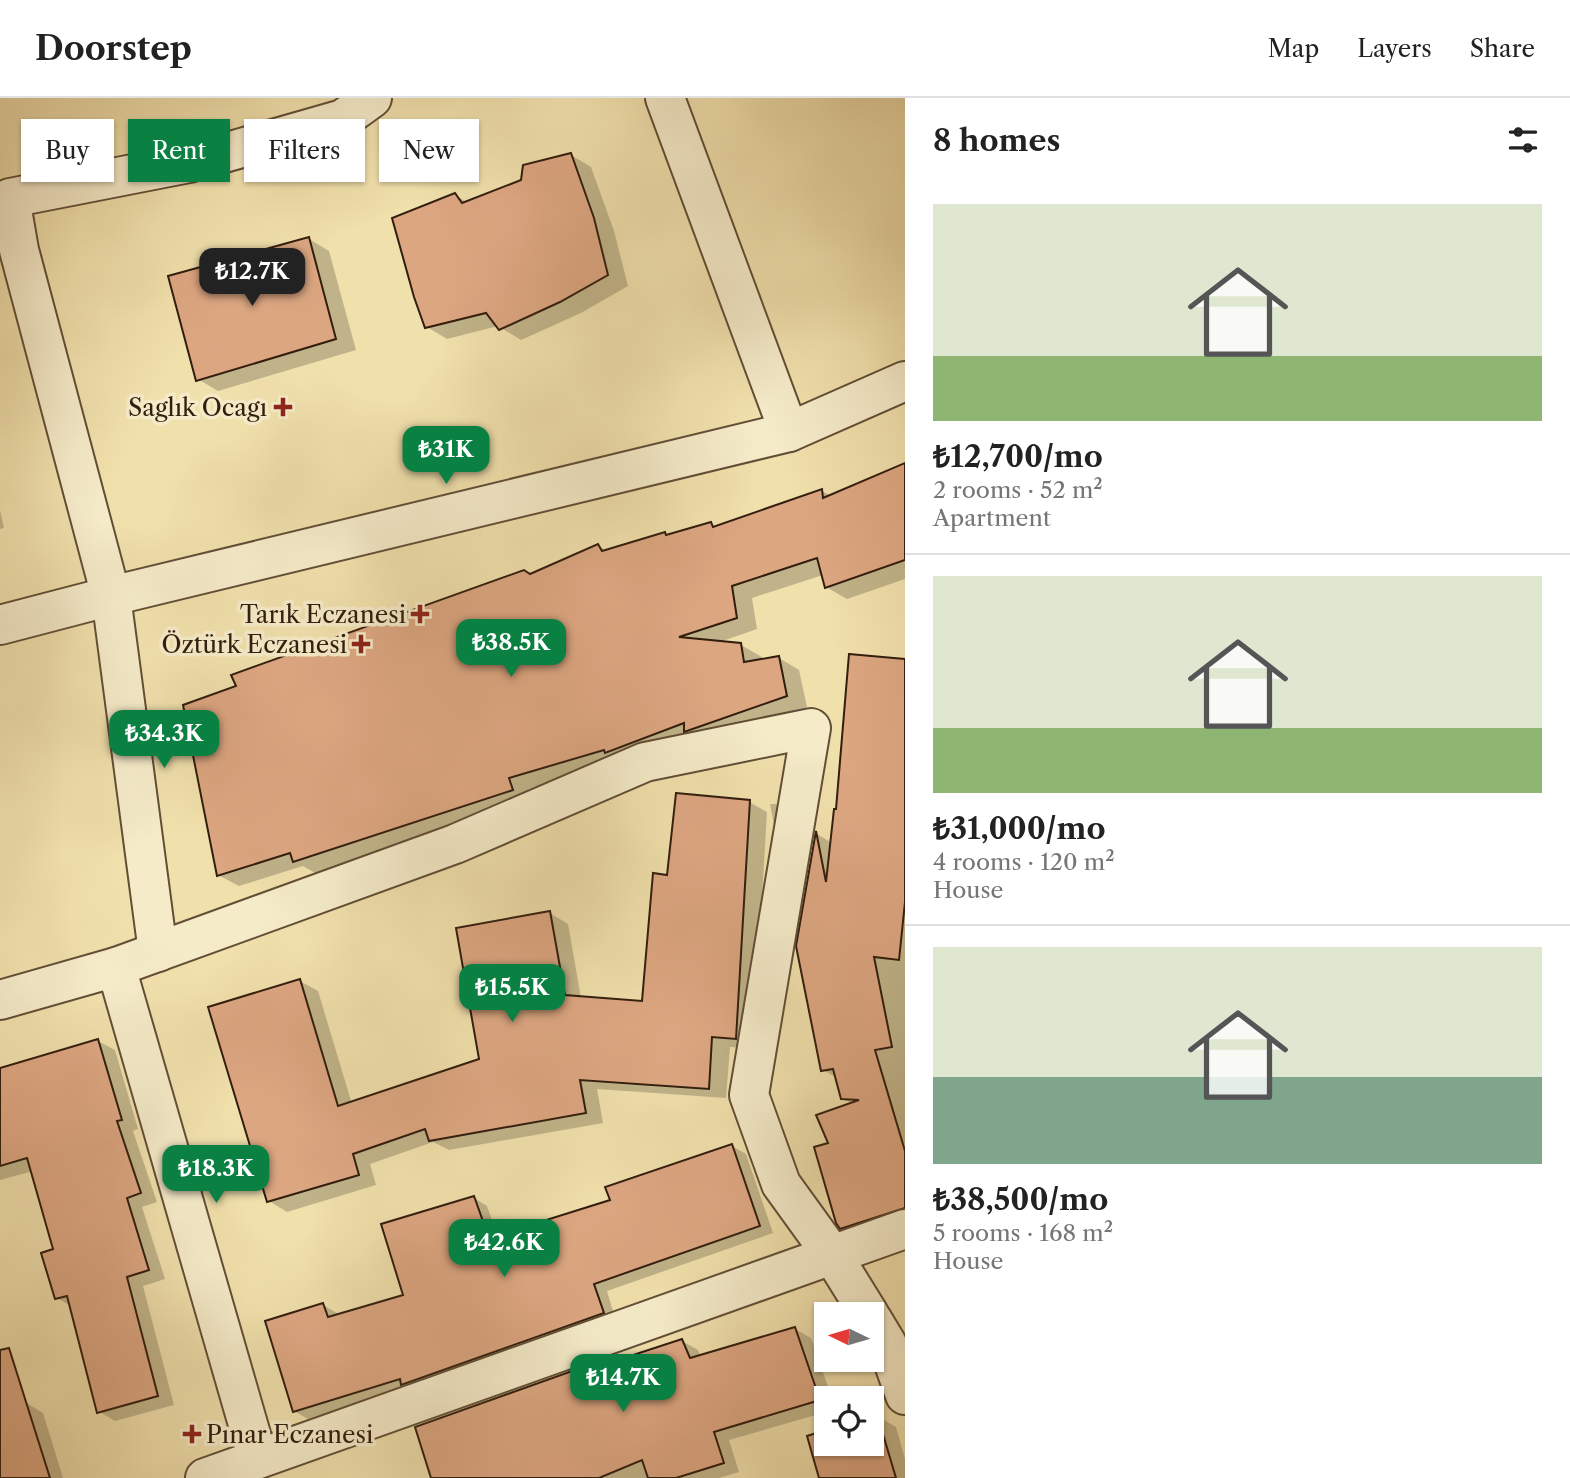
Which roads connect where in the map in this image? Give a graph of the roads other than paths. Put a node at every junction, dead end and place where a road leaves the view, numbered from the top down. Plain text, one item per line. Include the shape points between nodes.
1 (372, 98) edge
2 (665, 98) edge
3 (9, 250) edge
4 (905, 382) edge
5 (789, 432) junction
6 (111, 596) junction
7 (0, 625) edge
8 (158, 952) junction
9 (116, 967) junction
10 (0, 1000) edge
11 (905, 1229) edge
12 (833, 1256) junction
13 (861, 1302) edge
14 (884, 1339) edge
15 (905, 1395) edge
16 (258, 1459) junction
17 (205, 1478) edge

1 - 3 street via 343,119 188,163 10,198
2 - 5 street
3 - 6 street
4 - 5 street
5 - 6 street
6 - 7 street
6 - 8 street
8 - 9 street
8 - 12 street via 455,844 645,762 811,728 749,1095 781,1185
9 - 10 street
9 - 16 street
11 - 12 street
12 - 13 street
12 - 16 street
14 - 15 street
16 - 17 street

